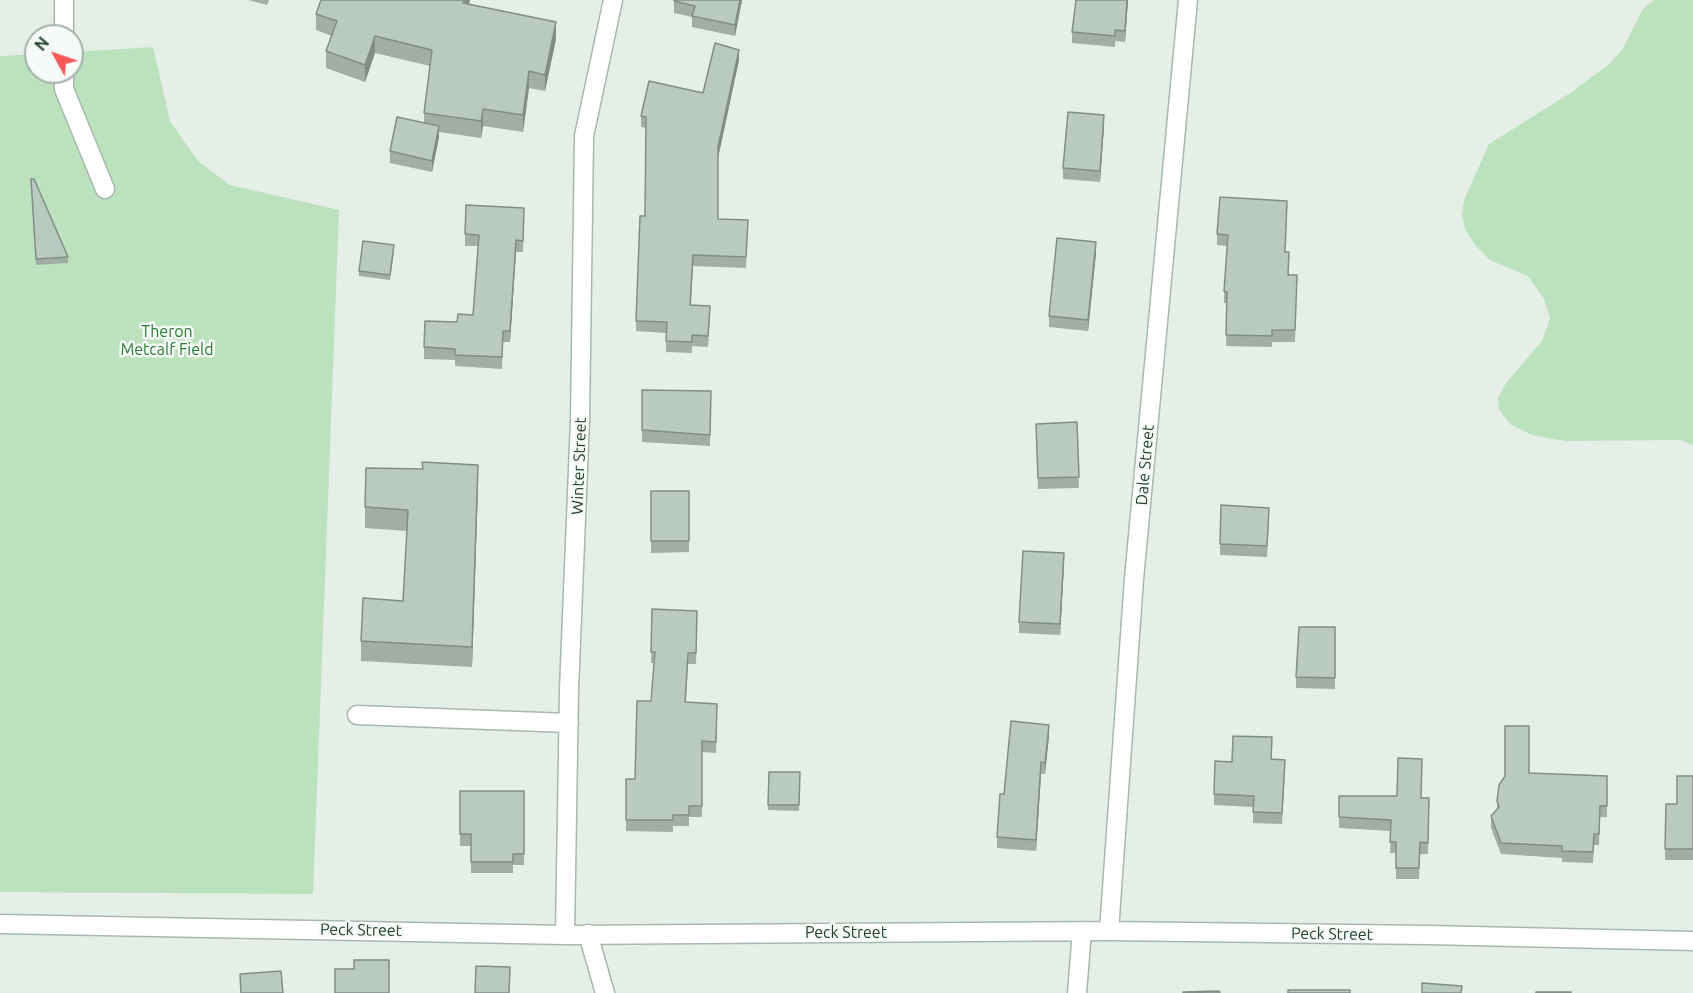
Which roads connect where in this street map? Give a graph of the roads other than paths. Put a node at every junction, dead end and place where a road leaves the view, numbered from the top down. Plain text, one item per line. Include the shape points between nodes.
1 (64, 0) edge
2 (613, 0) edge
3 (1188, 0) edge
4 (64, 24) edge
5 (64, 84) edge
6 (105, 189) dead end
7 (357, 715) dead end
8 (569, 723) junction
9 (0, 924) edge
10 (1082, 931) junction
11 (1109, 931) junction
12 (588, 934) junction
13 (565, 935) junction
14 (1693, 941) edge
15 (605, 993) edge
16 (1077, 993) edge

1 - 4 street
2 - 8 street, Winter Street via 584,136 580,420
3 - 11 street, Dale Street via 1134,579
5 - 6 street
7 - 8 street
8 - 13 street, Winter Street
9 - 13 street, Peck Street
10 - 11 street, Peck Street
10 - 12 street, Peck Street
10 - 16 street
11 - 14 street, Peck Street
12 - 13 street, Peck Street
12 - 15 street

